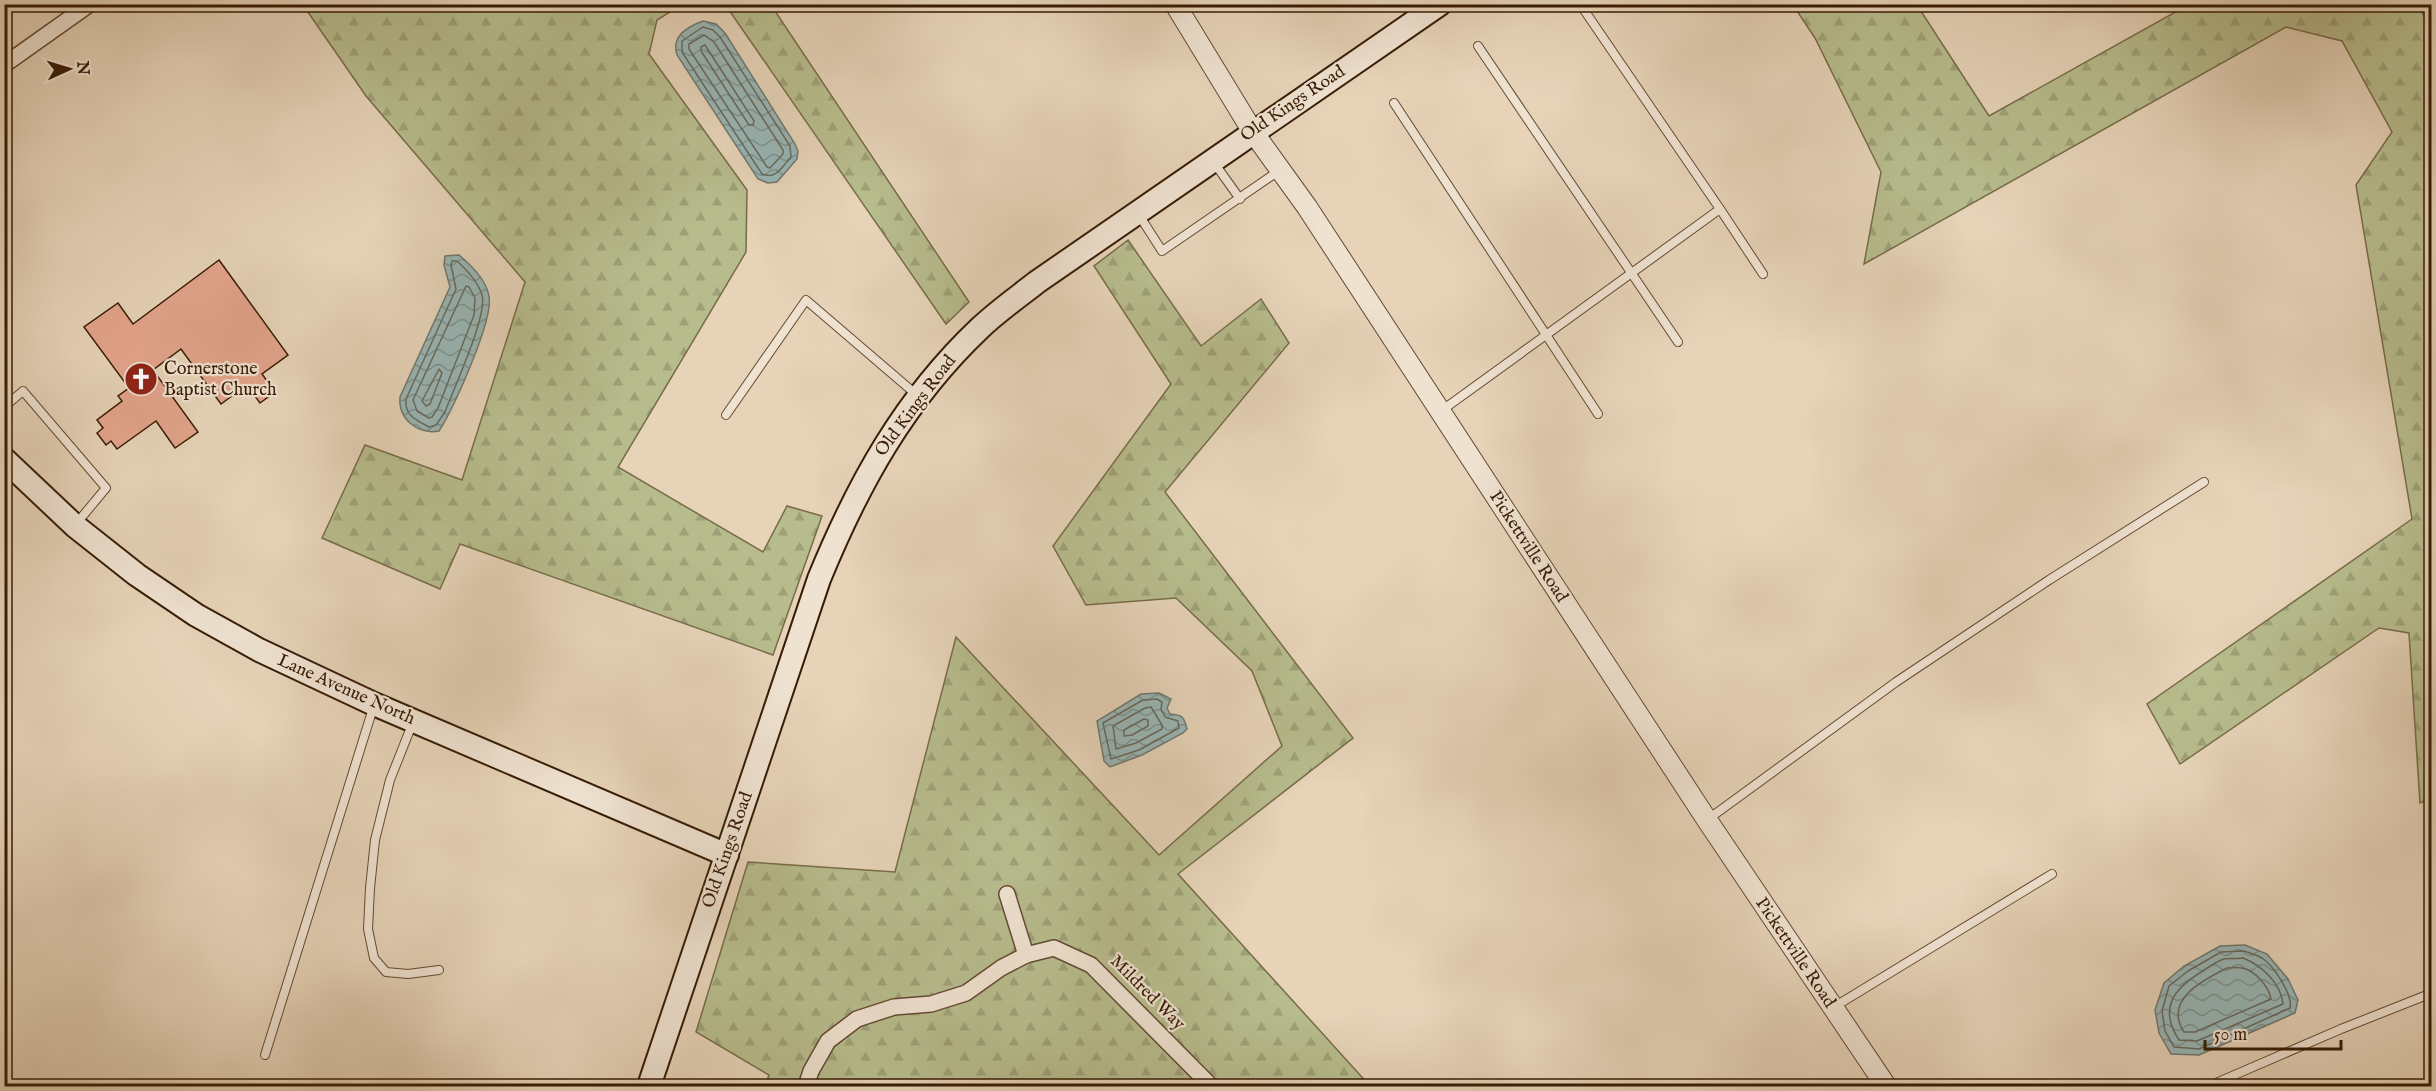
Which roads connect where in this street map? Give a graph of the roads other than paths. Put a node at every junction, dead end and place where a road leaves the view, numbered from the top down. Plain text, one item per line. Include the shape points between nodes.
1 (90, 4) edge
2 (1175, 4) edge
3 (1440, 4) edge
4 (1580, 4) edge
5 (1478, 46) dead end
6 (4, 65) edge
7 (1394, 102) dead end
8 (1253, 132) junction
9 (1212, 160) junction
10 (1280, 170) junction
11 (1240, 199) junction
12 (1720, 208) junction
13 (1137, 211) junction
14 (1631, 273) junction
15 (1763, 274) dead end
16 (1546, 335) junction
17 (1678, 342) dead end
18 (919, 397) junction
19 (4, 407) edge
20 (1440, 412) junction
21 (1598, 414) dead end
22 (726, 415) dead end
23 (9, 468) edge
24 (2204, 482) dead end
25 (75, 526) junction
26 (374, 704) junction
27 (413, 721) junction
28 (1707, 820) junction
29 (727, 855) junction
30 (2052, 874) dead end
31 (1007, 894) dead end
32 (1026, 955) junction
33 (439, 970) dead end
34 (2432, 993) edge
35 (1832, 1008) junction
36 (265, 1055) dead end
37 (649, 1086) edge
38 (806, 1086) edge
39 (1211, 1086) edge
40 (1886, 1086) edge
41 (2209, 1086) edge

1 - 6 street
2 - 8 street, Pickettville Road
3 - 8 main road, Old Kings Road
4 - 12 lane
5 - 14 lane
7 - 16 lane
8 - 9 main road, Old Kings Road
8 - 10 street, Pickettville Road
9 - 11 lane
9 - 13 main road, Old Kings Road
10 - 11 lane
10 - 20 street, Pickettville Road
11 - 13 lane via 1162,251
12 - 14 lane
12 - 15 lane
13 - 18 main road, Old Kings Road via 981,327
14 - 16 lane
14 - 17 lane
16 - 20 lane
16 - 21 lane
18 - 22 lane via 806,300
18 - 29 main road, Old Kings Road via 878,456 843,520 819,579
19 - 25 lane via 23,391 106,488
20 - 28 street, Pickettville Road
23 - 25 main road, Lane Avenue North
24 - 28 lane via 1896,682
25 - 26 main road, Lane Avenue North via 196,615 259,650
26 - 27 main road, Lane Avenue North
26 - 36 lane
27 - 29 main road, Lane Avenue North
27 - 33 lane via 390,780 375,840 368,929 374,958 386,972
28 - 35 street, Pickettville Road
29 - 37 main road, Old Kings Road
30 - 35 lane
31 - 32 street
32 - 38 street, Mildred Way via 966,993 931,1004 894,1007 857,1019 828,1041
32 - 39 street, Mildred Way via 1054,948 1091,965
34 - 41 lane
35 - 40 street, Pickettville Road

